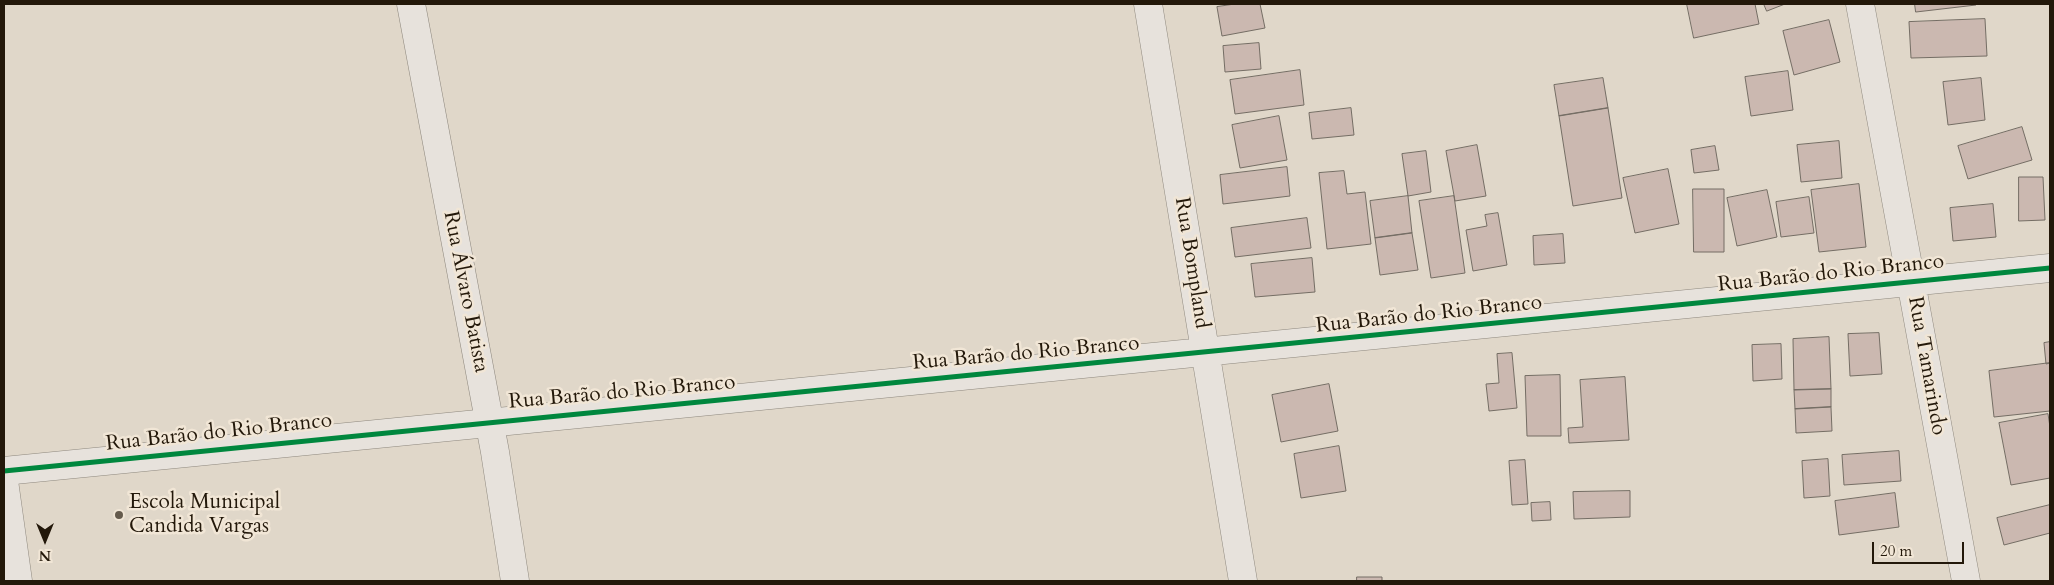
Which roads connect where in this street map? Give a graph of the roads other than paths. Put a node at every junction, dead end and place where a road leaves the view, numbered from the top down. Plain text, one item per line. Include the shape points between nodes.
1 (411, 4) edge
2 (1148, 4) edge
3 (1860, 4) edge
4 (2050, 268) edge
5 (1911, 283) junction
6 (1206, 354) junction
7 (489, 422) junction
8 (4, 471) edge
9 (4, 481) edge
10 (18, 581) edge
11 (515, 581) edge
12 (1243, 581) edge
13 (1966, 581) edge

1 - 7 street, Rua Álvaro Batista
2 - 6 street, Rua Bompland
3 - 5 street, Rua Tamarindo
4 - 5 street, Rua Barão do Rio Branco
5 - 6 street, Rua Barão do Rio Branco
5 - 13 street, Rua Tamarindo
6 - 7 street, Rua Barão do Rio Branco
6 - 12 street, Rua Bompland
7 - 8 street, Rua Barão do Rio Branco
7 - 11 street, Rua Álvaro Batista
9 - 10 street

